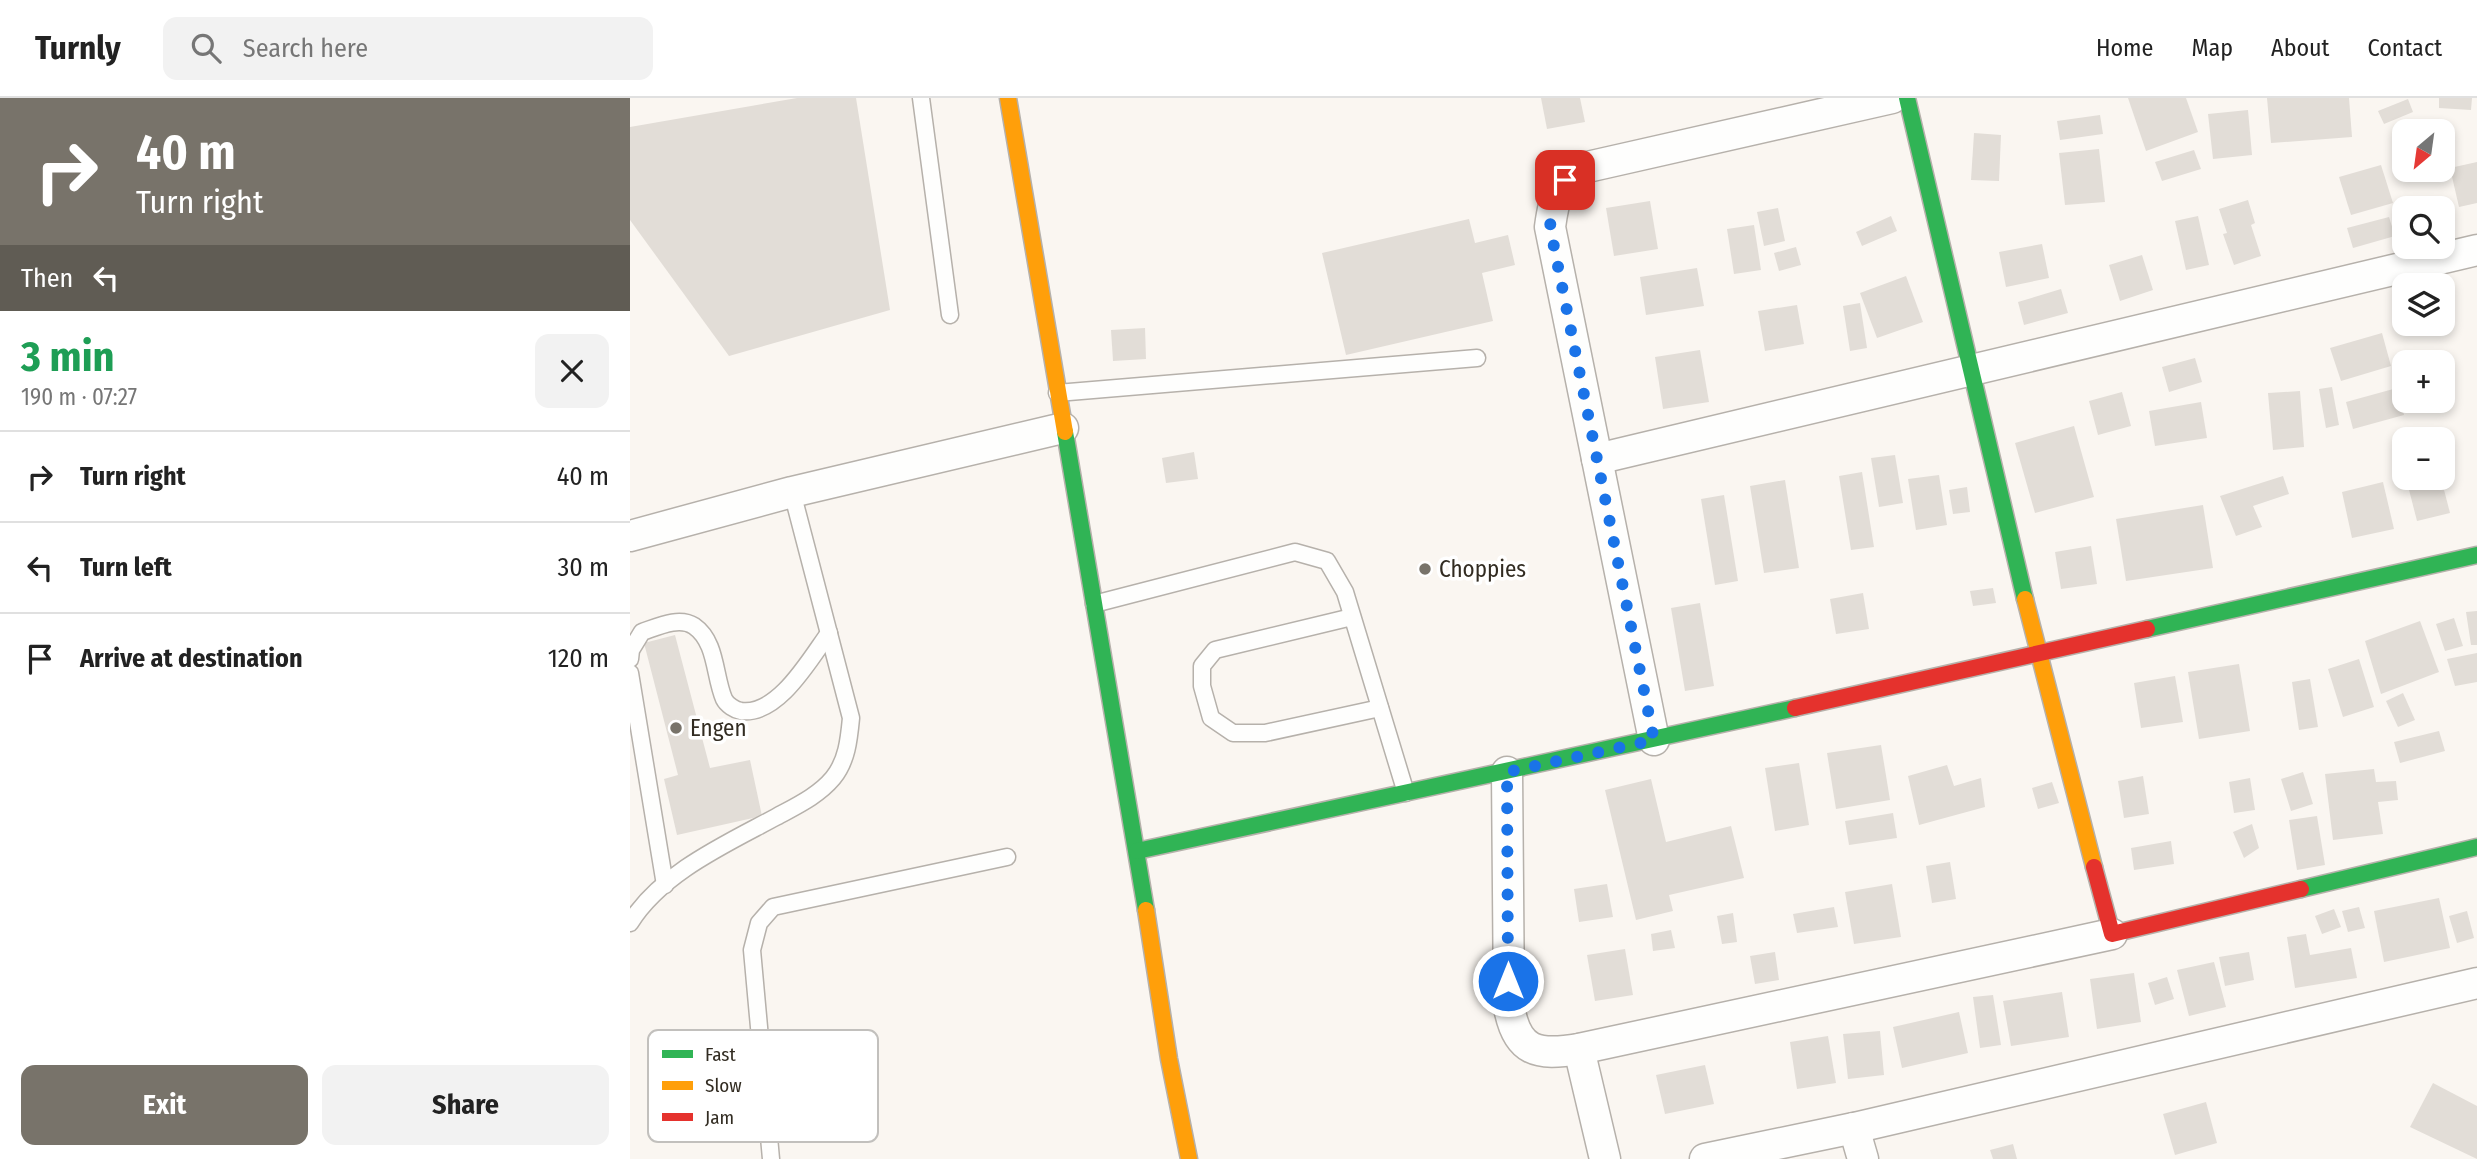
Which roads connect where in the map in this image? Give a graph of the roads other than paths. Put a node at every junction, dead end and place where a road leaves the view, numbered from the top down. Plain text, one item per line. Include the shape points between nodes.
1 (921, 98) edge
2 (1008, 98) edge
3 (1892, 98) edge
4 (1907, 98) edge
5 (2477, 250) edge
6 (950, 315) dead end
7 (1477, 358) dead end
8 (1970, 372) junction
9 (1057, 393) junction
10 (1063, 428) junction
11 (1597, 459) junction
12 (792, 492) junction
13 (630, 536) edge
14 (2477, 555) edge
15 (1094, 604) junction
16 (1352, 617) junction
17 (829, 633) junction
18 (2038, 653) junction
19 (630, 660) edge
20 (630, 673) edge
21 (1380, 708) junction
22 (1654, 740) junction
23 (1507, 772) junction
24 (1405, 793) junction
25 (2477, 847) edge
26 (1137, 851) junction
27 (1007, 857) dead end
28 (665, 885) junction
29 (630, 923) edge
30 (2112, 934) junction
31 (2477, 984) edge
32 (759, 1030) edge
33 (1579, 1049) junction
34 (1854, 1128) junction
35 (1189, 1159) edge
36 (1605, 1159) edge
37 (1705, 1159) edge
38 (1863, 1159) edge

1 - 6 lane
2 - 9 street
3 - 11 street via 1583,168 1565,180 1553,200 1550,227
4 - 8 street
5 - 8 street
7 - 9 lane
8 - 11 street
8 - 18 street
9 - 10 street
10 - 12 street
10 - 15 street
11 - 22 street
12 - 13 street
12 - 17 lane
14 - 18 street
15 - 16 lane via 1295,552 1327,561 1345,592
15 - 26 street
16 - 21 lane
16 - 21 lane via 1216,650 1202,666 1211,718 1233,733 1265,733
17 - 19 lane via 781,696 754,712 737,711 725,701 709,645 693,626 678,621 642,632
17 - 28 lane via 851,718 848,749 834,777 812,797 699,859
18 - 22 street
18 - 30 street
20 - 28 lane
21 - 24 lane
22 - 23 street
23 - 24 street
23 - 33 street via 1509,1007 1513,1026 1522,1043 1537,1051
24 - 26 street
25 - 30 street
26 - 35 street
27 - 32 lane via 773,907 759,923 752,950
28 - 29 lane
30 - 33 street
31 - 34 street
33 - 36 street
34 - 37 street
34 - 38 street

